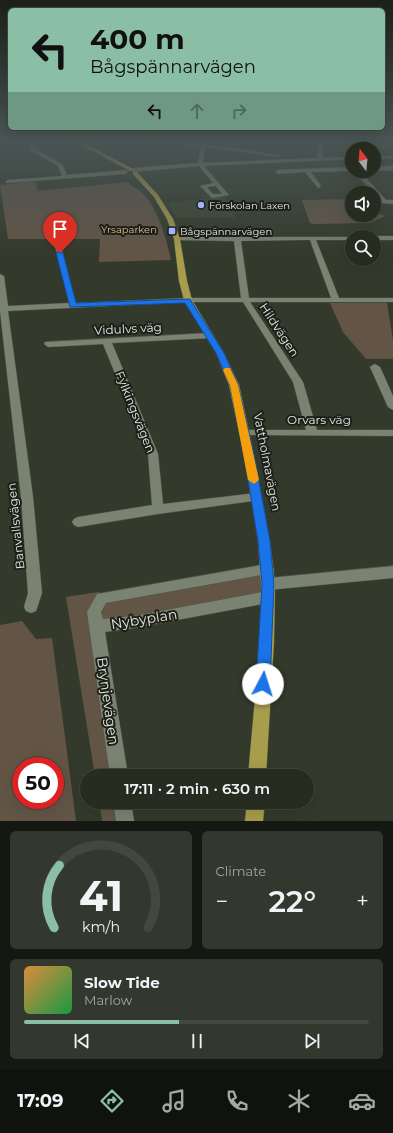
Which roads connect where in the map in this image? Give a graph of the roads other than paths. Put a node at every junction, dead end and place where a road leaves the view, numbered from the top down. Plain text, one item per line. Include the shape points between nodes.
1 (61, 178) edge
2 (137, 178) edge
3 (212, 178) edge
4 (312, 178) edge
5 (363, 178) edge
6 (8, 182) dead end
7 (217, 184) dead end
8 (318, 186) dead end
9 (393, 202) edge
10 (55, 234) dead end
11 (312, 238) junction
12 (345, 238) edge
13 (381, 238) edge
14 (177, 239) junction
15 (237, 239) junction
16 (392, 239) edge
17 (0, 276) edge
18 (188, 300) junction
19 (245, 300) junction
20 (393, 300) edge
21 (336, 301) junction
22 (73, 305) junction
23 (2, 308) edge
24 (209, 336) junction
25 (107, 342) junction
26 (48, 344) dead end
27 (375, 367) dead end
28 (393, 407) edge
29 (244, 432) junction
30 (312, 432) junction
31 (393, 433) edge
32 (256, 498) junction
33 (158, 509) junction
34 (78, 522) dead end
35 (267, 569) junction
36 (393, 572) edge
37 (268, 590) junction
38 (31, 607) dead end
39 (97, 626) junction
40 (117, 769) edge
41 (258, 769) edge
42 (123, 809) edge
43 (255, 809) edge
44 (125, 821) edge
45 (254, 821) edge

1 - 6 street
2 - 14 main road, Vattholmavägen via 160,203 170,219
3 - 7 street
4 - 8 street
5 - 9 street via 384,202
10 - 22 street
11 - 12 street
11 - 15 street
11 - 21 street
13 - 16 street
14 - 15 street
14 - 18 main road, Vattholmavägen
15 - 19 street, Hildvägen
17 - 23 street, Banvallsvägen
18 - 19 street
18 - 22 street
18 - 24 main road, Vattholmavägen
19 - 21 street
19 - 30 street, Hildvägen via 298,382
20 - 21 street
22 - 23 street
23 - 38 street, Banvallsvägen via 31,545 35,593
24 - 25 street, Vidulvs väg
24 - 29 main road, Vattholmavägen via 220,353 234,385
25 - 26 street, Vidulvs väg
25 - 33 street, Fylkingsvägen via 153,454
27 - 28 street
29 - 30 street, Orvars väg
29 - 32 main road, Vattholmavägen
30 - 31 street, Orvars väg
32 - 33 street
32 - 35 main road, Vattholmavägen
33 - 34 street
35 - 37 main road, Vattholmavägen
35 - 39 street, Nybyplan via 102,598 94,612
36 - 37 street, Nybyplan
37 - 39 street, Nybyplan via 134,622
37 - 41 main road, Vattholmavägen via 267,642
39 - 40 street, Brynjevägen
42 - 44 street
43 - 45 main road

